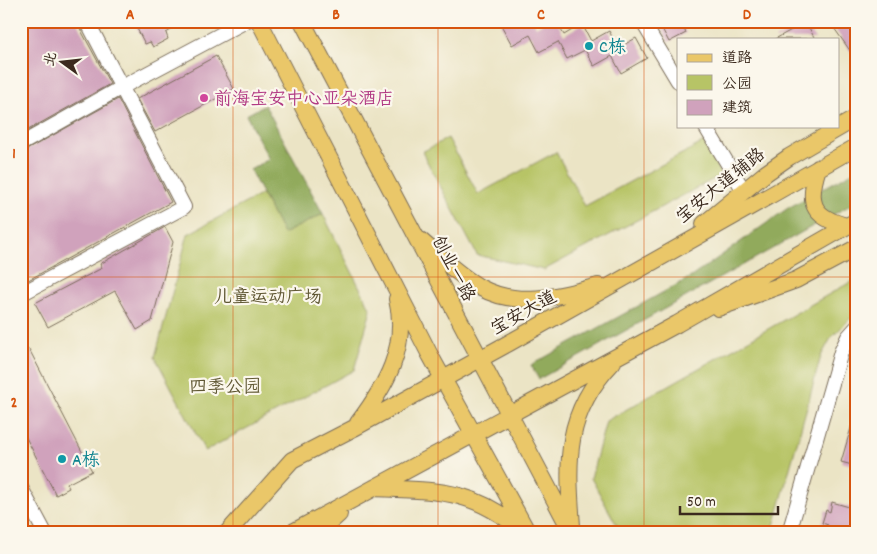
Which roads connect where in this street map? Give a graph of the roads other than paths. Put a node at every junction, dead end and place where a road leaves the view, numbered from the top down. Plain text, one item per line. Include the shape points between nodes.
1 (87, 21) edge
2 (246, 21) edge
3 (260, 21) edge
4 (302, 21) edge
5 (642, 21) edge
6 (677, 79) edge
7 (122, 87) junction
8 (856, 118) edge
9 (840, 127) edge
10 (706, 128) edge
11 (839, 128) edge
12 (21, 144) edge
13 (856, 147) edge
14 (818, 168) junction
15 (744, 191) junction
16 (851, 223) edge
17 (414, 234) junction
18 (856, 248) edge
19 (663, 255) junction
20 (391, 278) junction
21 (620, 281) junction
22 (21, 294) edge
23 (677, 324) junction
24 (856, 328) edge
25 (622, 353) junction
26 (480, 358) junction
27 (443, 378) junction
28 (510, 414) junction
29 (354, 428) junction
30 (473, 434) junction
31 (21, 488) edge
32 (367, 492) junction
33 (45, 533) edge
34 (227, 533) edge
35 (291, 533) edge
36 (318, 533) edge
37 (526, 533) edge
38 (573, 533) edge
39 (789, 533) edge

1 - 7 street
2 - 7 street
3 - 20 main road
4 - 17 main road, 创业一路
5 - 6 street
7 - 12 street
7 - 22 street via 184,208
8 - 9 main road, 宝安大道辅路
10 - 15 street
11 - 15 main road, 宝安大道辅路 via 788,157
13 - 14 main road, 宝安大道
14 - 16 main road via 812,186 819,213 830,221
14 - 19 main road, 宝安大道
15 - 19 main road, 宝安大道辅路
16 - 23 main road
17 - 21 main road via 481,288 502,296 522,300 547,297
17 - 26 main road, 创业一路
18 - 23 main road via 796,280
19 - 21 main road, 宝安大道
20 - 27 main road
20 - 29 main road via 401,323 400,341 378,396
21 - 26 main road, 宝安大道
23 - 25 main road
24 - 39 street via 848,336 841,352
25 - 28 main road
25 - 38 main road via 588,395 573,432 569,470
26 - 27 main road, 宝安大道
26 - 28 main road, 创业一路
27 - 29 main road, 宝安大道
27 - 30 main road
28 - 30 main road
28 - 38 main road, 创业一路
29 - 34 main road, 宝安大道 via 292,460
30 - 32 main road
30 - 37 main road
31 - 33 street
32 - 35 main road
32 - 36 main road
32 - 37 main road via 428,491 464,496 488,506

